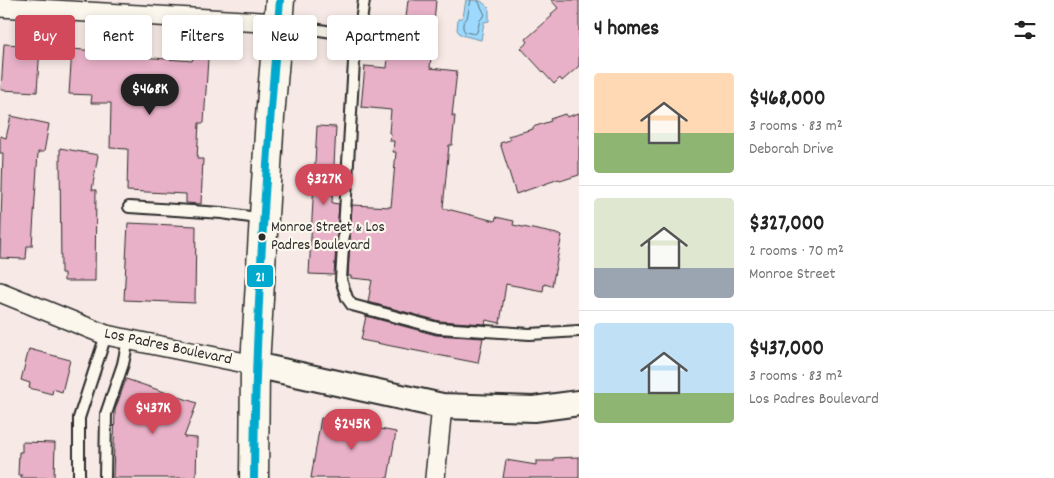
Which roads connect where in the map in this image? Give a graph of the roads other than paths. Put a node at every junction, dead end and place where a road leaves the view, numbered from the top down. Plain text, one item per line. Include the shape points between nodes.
1 (364, 0) edge
2 (0, 7) edge
3 (279, 12) edge
4 (362, 15) edge
5 (327, 26) edge
6 (354, 60) edge
7 (129, 207) dead end
8 (264, 219) junction
9 (1, 298) edge
10 (579, 331) edge
11 (106, 335) junction
12 (128, 340) junction
13 (255, 365) junction
14 (579, 403) edge
15 (442, 406) junction
16 (79, 478) edge
17 (105, 478) edge
18 (254, 478) edge
19 (435, 478) edge

1 - 4 lane
2 - 3 street
3 - 5 lane
3 - 8 main road
6 - 10 lane via 341,280 347,298 352,304 438,328 530,334
7 - 8 lane
8 - 13 main road
9 - 11 street, Los Padres Boulevard
11 - 12 street, Los Padres Boulevard
11 - 16 lane via 79,418
12 - 13 street, Los Padres Boulevard
12 - 17 lane via 106,414
13 - 15 street, Los Padres Boulevard
13 - 18 main road
14 - 15 street, Los Padres Boulevard via 534,409
15 - 19 street

